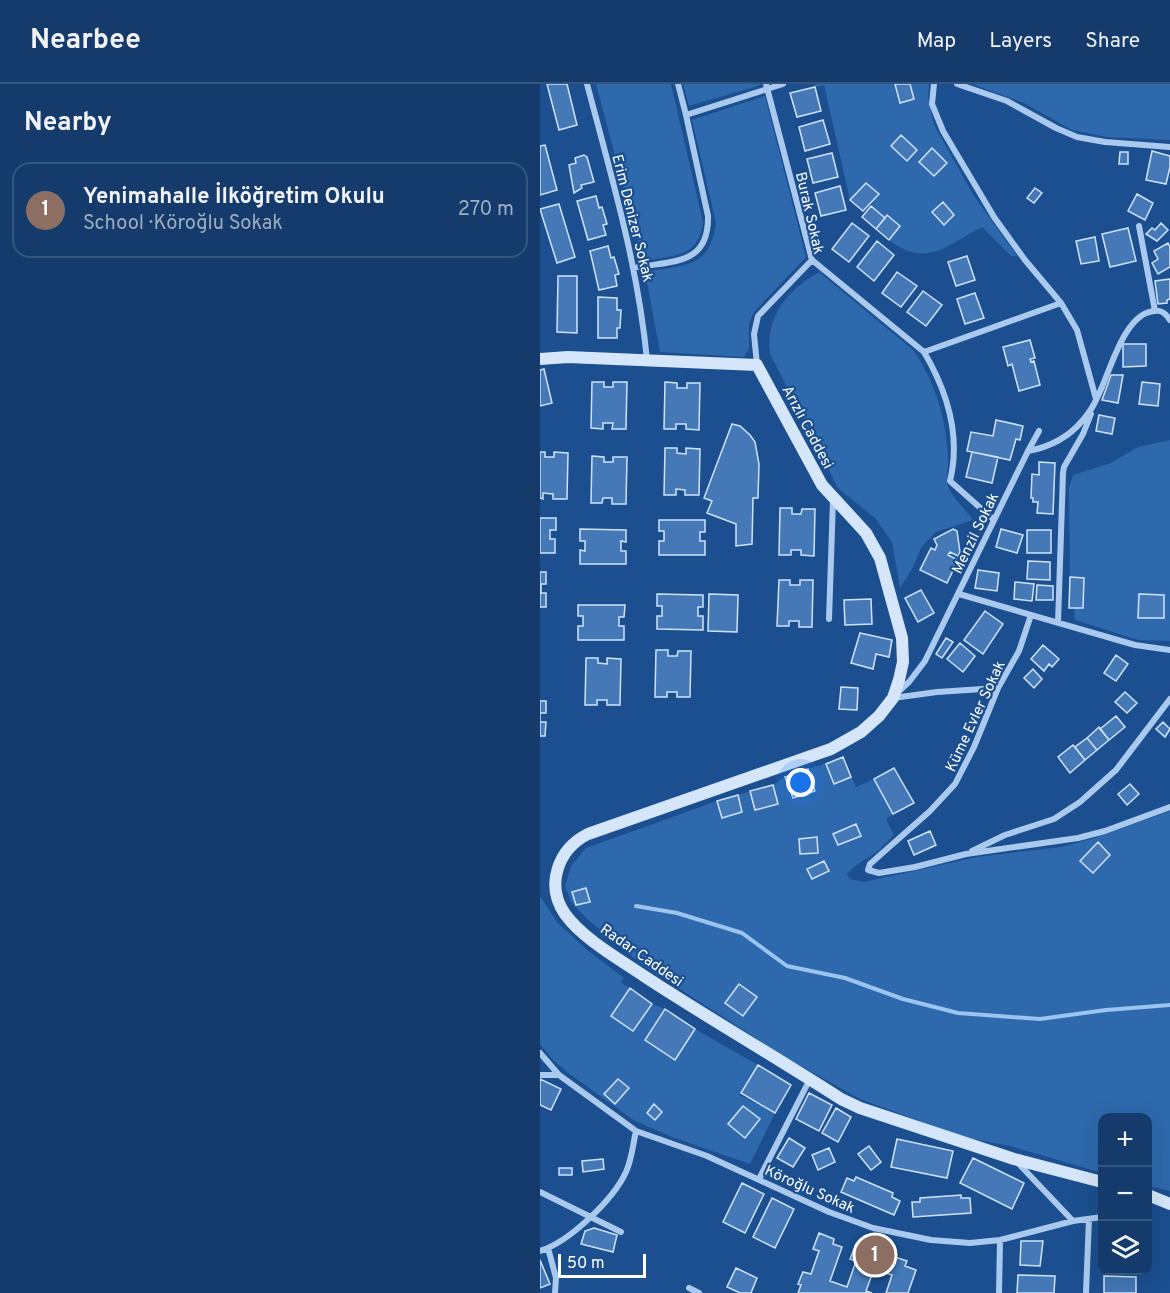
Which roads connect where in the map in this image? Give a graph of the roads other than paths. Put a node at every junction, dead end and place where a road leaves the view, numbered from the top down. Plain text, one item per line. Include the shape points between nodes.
1 (587, 84) edge
2 (678, 84) edge
3 (783, 84) edge
4 (934, 84) edge
5 (957, 84) edge
6 (767, 87) edge
7 (686, 115) junction
8 (1170, 147) edge
9 (1139, 226) dead end
10 (812, 260) junction
11 (634, 268) junction
12 (1061, 303) junction
13 (1155, 311) junction
14 (1170, 320) edge
15 (924, 352) junction
16 (540, 359) edge
17 (647, 360) junction
18 (757, 365) junction
19 (1096, 400) junction
20 (1039, 431) dead end
21 (1028, 451) junction
22 (833, 499) junction
23 (994, 519) junction
24 (959, 594) junction
25 (1031, 615) junction
26 (829, 619) dead end
27 (1058, 622) junction
28 (1170, 650) edge
29 (998, 688) junction
30 (893, 698) junction
31 (1170, 699) edge
32 (1170, 807) edge
33 (966, 854) junction
34 (540, 1053) edge
35 (540, 1075) edge
36 (559, 1075) junction
37 (810, 1079) junction
38 (636, 1131) junction
39 (1014, 1159) junction
40 (759, 1179) junction
41 (1098, 1181) edge
42 (540, 1192) edge
43 (1152, 1199) edge
44 (1170, 1204) edge
45 (590, 1217) junction
46 (1098, 1218) edge
47 (1089, 1219) junction
48 (1073, 1221) junction
49 (621, 1232) dead end
50 (1000, 1240) junction
51 (548, 1248) junction
52 (540, 1251) edge
53 (689, 1288) dead end
54 (555, 1293) edge
55 (699, 1293) edge
56 (999, 1293) edge
57 (1086, 1293) edge

1 - 11 street, Erim Denizer Sokak
2 - 7 street
3 - 6 street
4 - 12 street via 932,104 943,131 994,217
5 - 8 street via 1007,101 1077,137
6 - 7 street
6 - 10 street, Burak Sokak
7 - 11 street via 708,216 704,246 685,258
9 - 13 street
10 - 15 street
10 - 18 street, Burak Sokak via 758,316 754,334
11 - 17 street, Erim Denizer Sokak
12 - 15 street
12 - 19 street via 1077,330
13 - 14 street via 1163,312
13 - 19 street via 1144,314 1126,334
15 - 23 street via 944,392 953,429 955,447 950,481
16 - 17 street
17 - 18 street
18 - 22 street, Arızlı Caddesi via 813,471
19 - 21 street via 1072,431 1052,445
19 - 27 street via 1063,473
20 - 21 street, Menzil Sokak
21 - 23 street, Menzil Sokak
22 - 26 street
22 - 30 street, Arızlı Caddesi via 866,532 881,560 903,650
23 - 24 street, Menzil Sokak
24 - 25 street
24 - 30 street, Menzil Sokak via 925,661
25 - 27 street
25 - 29 street, Küme Evler Sokak via 1019,651
27 - 28 street via 1135,645
29 - 30 street
29 - 33 street, Küme Evler Sokak via 955,784 868,867 879,873
30 - 37 street, Radar Caddesi via 879,716 849,740 783,767 588,834 566,849 557,869 559,904 581,931 668,992
31 - 33 street, Küme Evler Sokak via 1116,770 1080,802 1054,819 1005,835
32 - 33 street, Küme Evler Sokak via 1078,838
34 - 36 street, Köroğlu Sokak
35 - 36 street
36 - 38 street, Köroğlu Sokak
37 - 39 street, Radar Caddesi via 860,1108
37 - 40 street
38 - 40 street, Köroğlu Sokak
38 - 45 street via 626,1172
39 - 41 street, Radar Caddesi
39 - 48 street
40 - 50 street, Köroğlu Sokak via 873,1228 957,1243
42 - 45 street
43 - 44 street
45 - 49 street
45 - 51 street via 567,1238
46 - 47 street, Köroğlu Sokak
47 - 48 street, Köroğlu Sokak
47 - 57 street
48 - 50 street, Köroğlu Sokak
50 - 56 street
51 - 52 street
51 - 54 street via 556,1278
53 - 55 street

